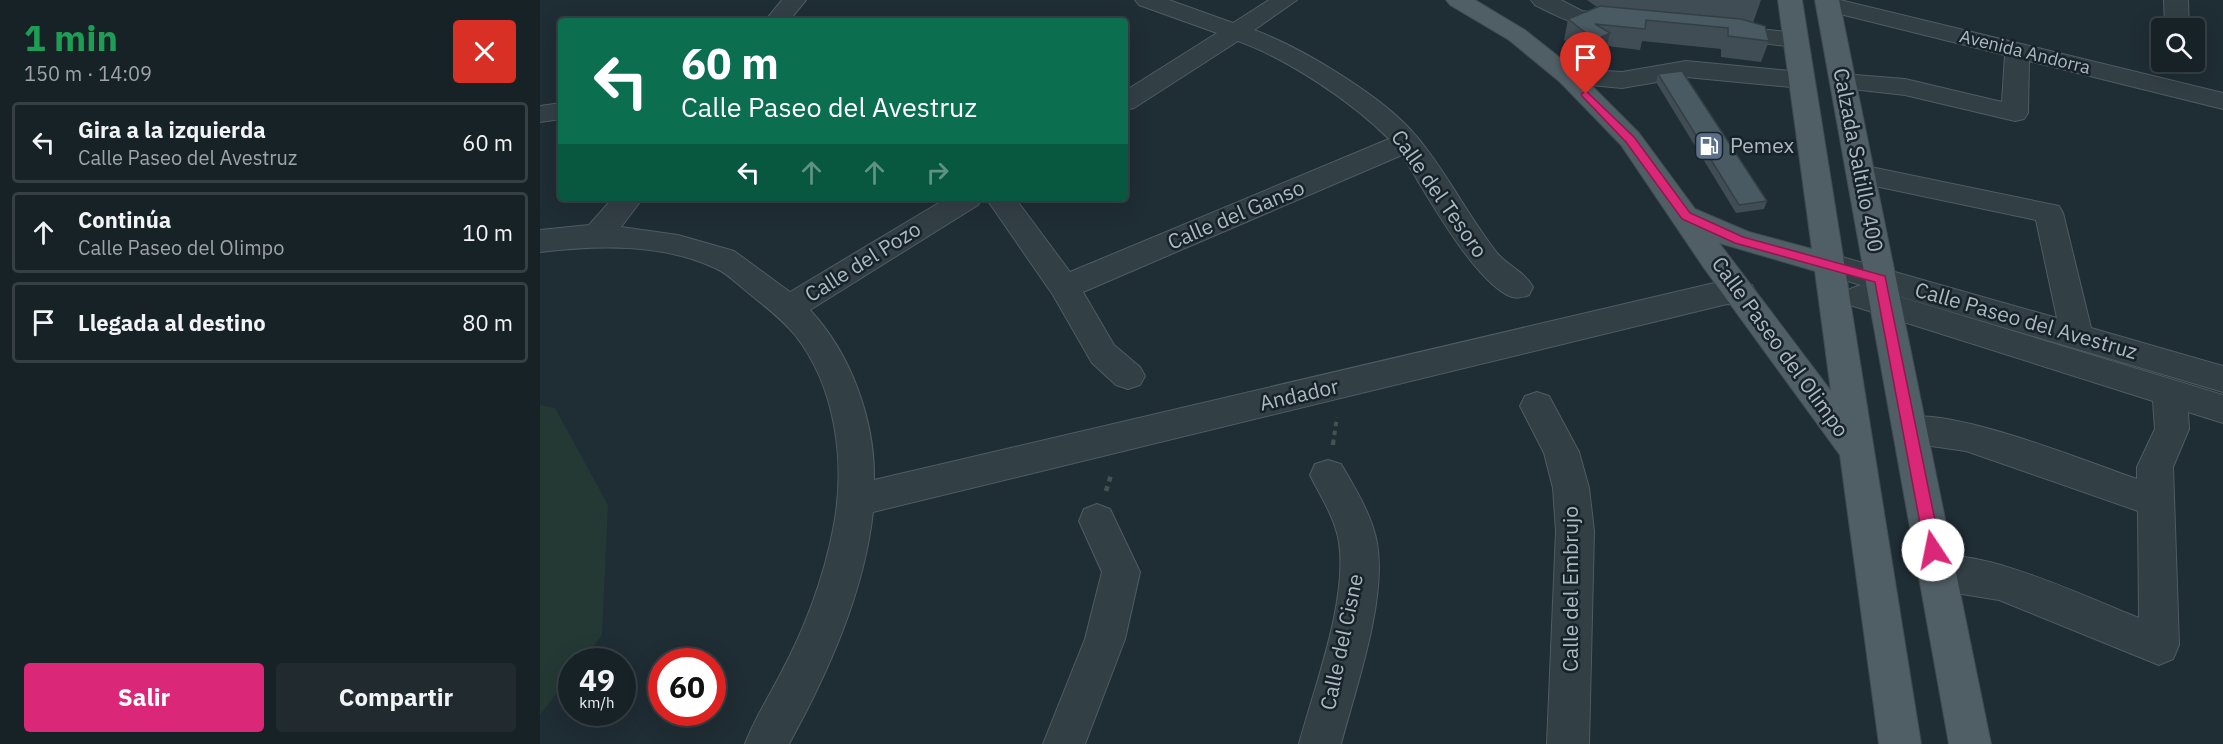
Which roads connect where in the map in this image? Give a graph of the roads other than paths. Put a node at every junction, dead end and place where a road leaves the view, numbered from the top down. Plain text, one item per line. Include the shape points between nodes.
1 (794, 0) edge
2 (1147, 0) edge
3 (1285, 0) edge
4 (1458, 0) edge
5 (1543, 0) edge
6 (1790, 0) edge
7 (2176, 0) edge
8 (1827, 2) edge
9 (779, 18) edge
10 (2177, 18) edge
11 (1645, 24) edge
12 (1703, 30) edge
13 (1235, 32) junction
14 (1796, 40) junction
15 (2017, 50) junction
16 (2179, 72) edge
17 (1569, 78) junction
18 (1801, 80) junction
19 (1843, 82) junction
20 (2180, 90) junction
21 (1128, 100) edge
22 (2223, 100) edge
23 (558, 111) edge
24 (540, 114) edge
25 (1407, 142) junction
26 (1860, 174) junction
27 (626, 201) edge
28 (963, 201) edge
29 (1002, 201) edge
30 (1686, 216) junction
31 (597, 236) junction
32 (540, 241) edge
33 (1829, 276) junction
34 (1064, 287) junction
35 (1518, 287) dead end
36 (1882, 292) junction
37 (1741, 293) junction
38 (789, 308) junction
39 (2077, 334) junction
40 (1128, 376) dead end
41 (2223, 379) edge
42 (2169, 392) junction
43 (1537, 406) dead end
44 (2223, 409) edge
45 (1910, 429) junction
46 (1854, 448) junction
47 (1328, 475) road end
48 (856, 500) junction
49 (2155, 501) junction
50 (1097, 521) road end
51 (1937, 572) junction
52 (766, 744) edge
53 (1064, 744) edge
54 (1320, 744) edge
55 (1568, 744) edge
56 (1900, 744) edge
57 (1970, 744) edge

1 - 9 street
2 - 13 street, Calle del Tesoro
3 - 13 street
4 - 17 main road, Calle Paseo del Olimpo via 1517,35
5 - 11 street via 1575,17
6 - 14 main road, Calzada Saltillo 400
7 - 10 street
8 - 15 street, Avenida Andorra
8 - 19 main road, Calzada Saltillo 400
12 - 14 street
13 - 21 street
13 - 25 street, Calle del Tesoro via 1258,40 1327,78 1374,110
14 - 18 main road, Calzada Saltillo 400
15 - 19 street via 2015,113 1905,87
15 - 20 street, Avenida Andorra
16 - 20 street
17 - 18 street via 1622,80 1686,69
17 - 30 main road, Calle Paseo del Olimpo via 1630,139
18 - 33 main road, Calzada Saltillo 400
19 - 26 main road, Calzada Saltillo 400
20 - 22 street, Avenida Andorra
23 - 24 street
25 - 34 street, Calle del Ganso
25 - 35 street, Calle del Tesoro via 1488,263
26 - 36 main road, Calzada Saltillo 400
26 - 39 street via 2049,213
27 - 31 street
28 - 38 street, Calle del Pozo
29 - 34 street
30 - 33 main road, Calle Paseo del Olimpo
30 - 37 main road, Calle Paseo del Olimpo
31 - 32 street
31 - 38 street via 664,243 726,260
33 - 36 street, Calle Paseo del Avestruz
33 - 46 main road, Calzada Saltillo 400
34 - 40 street via 1103,354
36 - 39 street, Calle Paseo del Avestruz
36 - 42 street, Calle Paseo del Avestruz
36 - 45 main road, Calzada Saltillo 400
37 - 46 main road, Calle Paseo del Olimpo
37 - 48 street, Andador via 1726,292
38 - 48 street via 836,376 855,449
39 - 41 street, Calle Paseo del Avestruz
42 - 44 street, Calle Paseo del Avestruz
42 - 49 street via 2172,429 2155,467
43 - 55 street, Calle del Embrujo via 1561,452 1571,488 1575,531
45 - 49 street via 1966,436
45 - 51 main road, Calzada Saltillo 400
46 - 56 main road, Calzada Saltillo 400
47 - 54 street, Calle del Cisne via 1349,513 1358,543 1359,572
48 - 52 street via 830,610
49 - 51 street via 2159,645 2000,582
50 - 53 street via 1122,572 1105,639
51 - 57 main road, Calzada Saltillo 400

